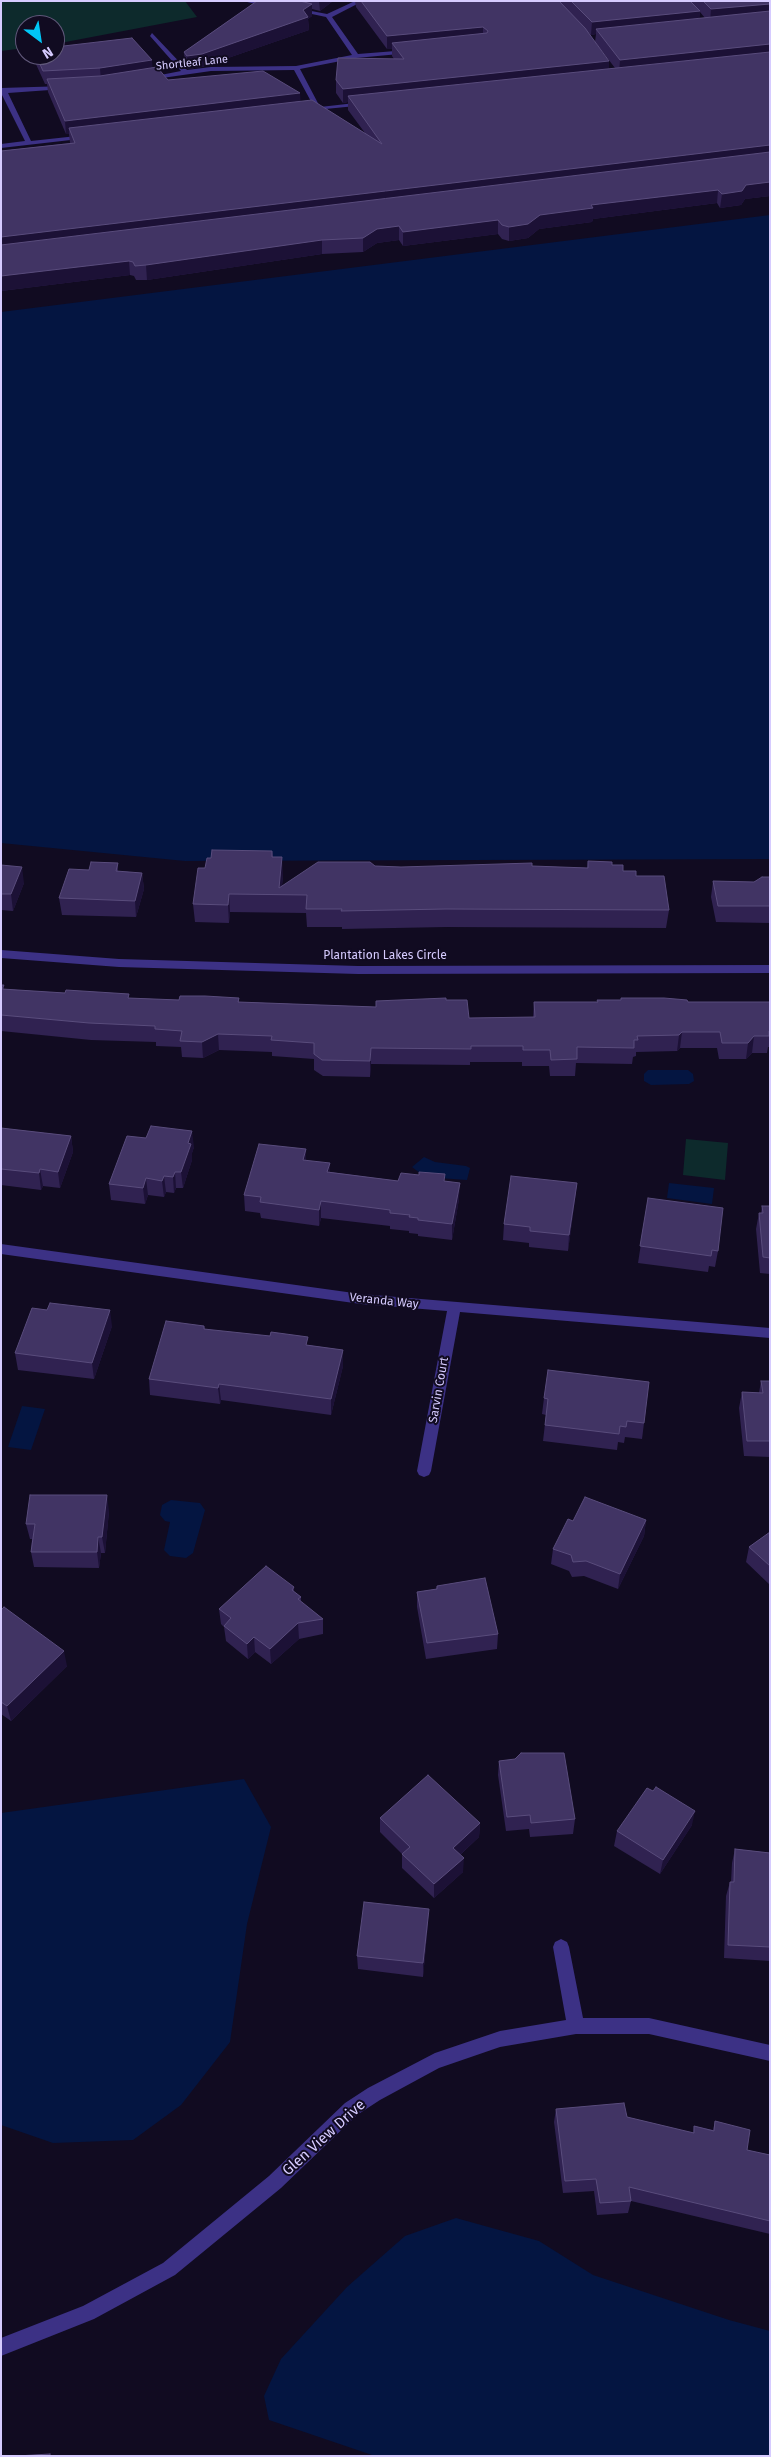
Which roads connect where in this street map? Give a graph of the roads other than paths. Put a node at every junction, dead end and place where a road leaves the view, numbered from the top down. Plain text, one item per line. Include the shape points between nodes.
1 (246, 1) edge
2 (360, 1) edge
3 (283, 8) edge
4 (292, 10) edge
5 (328, 16) junction
6 (152, 34) dead end
7 (420, 50) edge
8 (356, 56) junction
9 (296, 68) junction
10 (185, 72) junction
11 (139, 79) edge
12 (72, 86) edge
13 (2, 90) edge
14 (368, 104) edge
15 (318, 109) junction
16 (299, 111) edge
17 (97, 135) edge
18 (30, 143) junction
19 (1, 146) edge
20 (1, 954) edge
21 (770, 970) edge
22 (1, 1249) edge
23 (454, 1308) junction
24 (770, 1333) edge
25 (424, 1471) dead end
26 (561, 1947) dead end
27 (576, 2026) junction
28 (770, 2053) edge
29 (1, 2347) edge

1 - 3 street
2 - 5 street
4 - 5 street
5 - 8 street
6 - 10 street
7 - 8 street, Shortleaf Lane
8 - 9 street, Shortleaf Lane
9 - 10 street, Shortleaf Lane
9 - 15 street
10 - 11 street, Shortleaf Lane
12 - 13 street
13 - 18 street
14 - 15 street
15 - 16 street
17 - 18 street
18 - 19 street
20 - 21 street, Plantation Lakes Circle via 119,963 358,970
22 - 23 street, Veranda Way via 352,1298
23 - 24 street, Veranda Way
23 - 25 street, Sarvin Court
26 - 27 street
27 - 28 street, Glen View Drive via 649,2026
27 - 29 street, Glen View Drive via 500,2039 436,2061 374,2094 351,2109 275,2182 169,2269 88,2313

